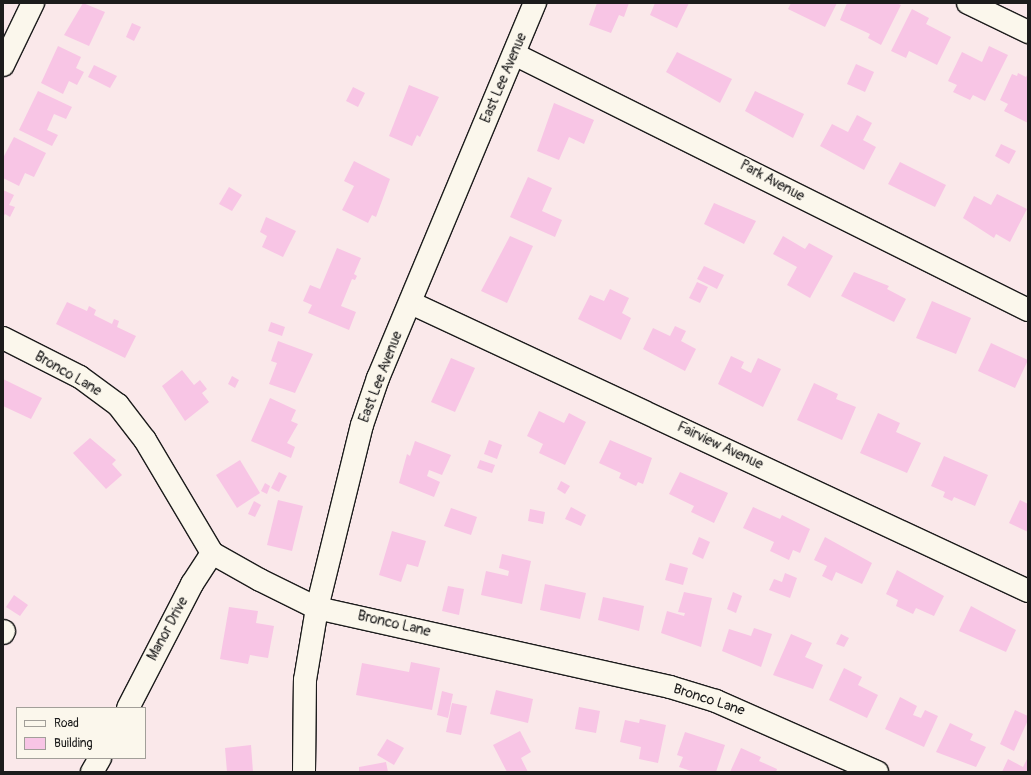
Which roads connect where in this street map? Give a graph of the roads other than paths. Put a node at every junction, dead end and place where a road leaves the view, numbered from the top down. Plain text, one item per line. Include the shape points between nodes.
1 (34, 3) edge
2 (535, 3) edge
3 (968, 3) edge
4 (1028, 32) edge
5 (514, 54) junction
6 (3, 65) edge
7 (411, 303) junction
8 (1028, 310) edge
9 (3, 338) edge
10 (212, 553) junction
11 (1028, 591) edge
12 (317, 608) junction
13 (129, 707) edge
14 (99, 759) edge
15 (92, 772) edge
16 (304, 772) edge
17 (876, 772) edge

1 - 6 street
2 - 5 street, East Lee Avenue
3 - 4 street
5 - 7 street, East Lee Avenue
5 - 8 street, Park Avenue
7 - 11 street, Fairview Avenue
7 - 12 street, East Lee Avenue via 378,378 362,425
9 - 10 street, Bronco Lane via 80,377 118,405 145,440
10 - 12 street, Bronco Lane
10 - 13 street, Manor Drive via 192,584
12 - 16 street, East Lee Avenue via 306,680
12 - 17 street, Bronco Lane via 710,699 755,716
14 - 15 street

